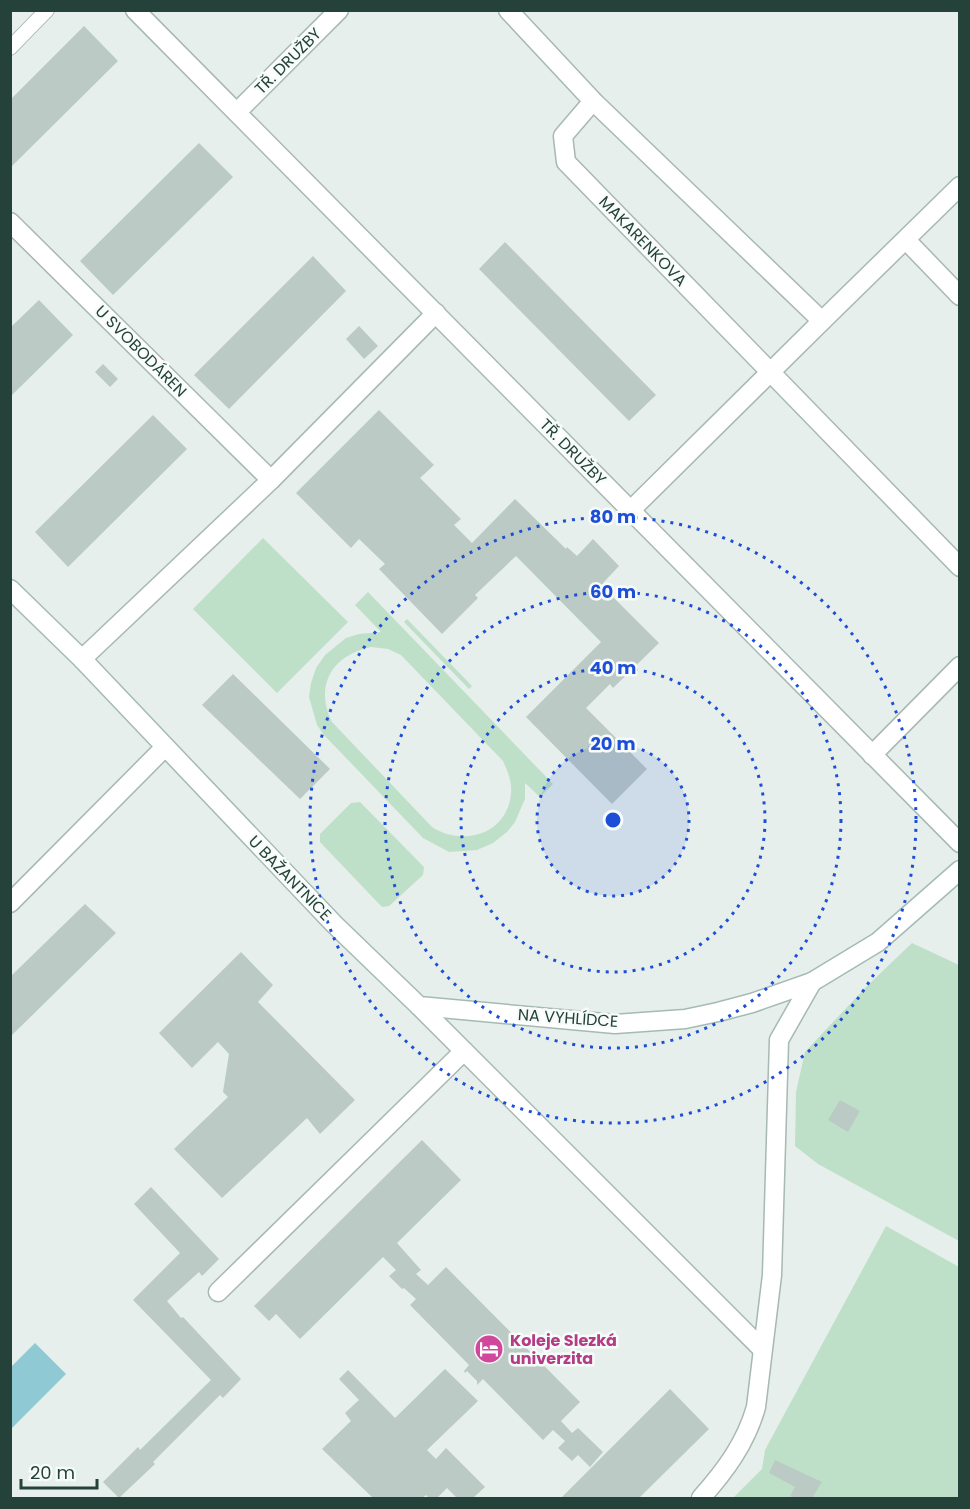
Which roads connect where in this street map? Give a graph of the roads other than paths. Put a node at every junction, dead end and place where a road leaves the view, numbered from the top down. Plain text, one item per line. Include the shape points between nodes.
1 (47, 10) edge
2 (135, 10) edge
3 (339, 10) edge
4 (508, 10) edge
5 (10, 48) edge
6 (593, 101) junction
7 (237, 112) junction
8 (960, 186) edge
9 (10, 222) edge
10 (906, 240) junction
11 (960, 296) edge
12 (436, 313) junction
13 (822, 321) junction
14 (771, 372) junction
15 (271, 480) junction
16 (630, 510) junction
17 (960, 567) edge
18 (10, 590) edge
19 (82, 659) junction
20 (960, 666) edge
21 (165, 747) junction
22 (872, 755) junction
23 (960, 843) edge
24 (960, 870) edge
25 (10, 903) edge
26 (812, 982) junction
27 (419, 1006) junction
28 (464, 1051) junction
29 (218, 1292) dead end
30 (762, 1349) junction
31 (701, 1498) edge

1 - 5 lane
2 - 7 street, TŘ. DRUŽBY
3 - 7 street, TŘ. DRUŽBY
4 - 6 street
6 - 13 street
6 - 14 street, MAKARENKOVA via 563,136 566,162
7 - 12 street, TŘ. DRUŽBY
8 - 10 street
9 - 15 street, U SVOBODÁREN
10 - 11 street
10 - 13 street
12 - 15 street
12 - 16 street, TŘ. DRUŽBY
13 - 14 street
14 - 16 street
14 - 17 street, MAKARENKOVA
15 - 19 street
16 - 22 street, TŘ. DRUŽBY
18 - 19 street, U BAŽANTNICE
19 - 21 street, U BAŽANTNICE
20 - 22 street
21 - 25 street
21 - 27 street, U BAŽANTNICE via 334,924
22 - 23 street, TŘ. DRUŽBY
24 - 26 street, NA VYHLÍDCE via 878,942
26 - 27 street, NA VYHLÍDCE via 718,1012 685,1019 615,1024
26 - 30 street, NA VYHLÍDCE via 780,1040 771,1275
27 - 28 street
28 - 29 street
28 - 30 street
30 - 31 street, NA VYHLÍDCE via 751,1427 726,1469

